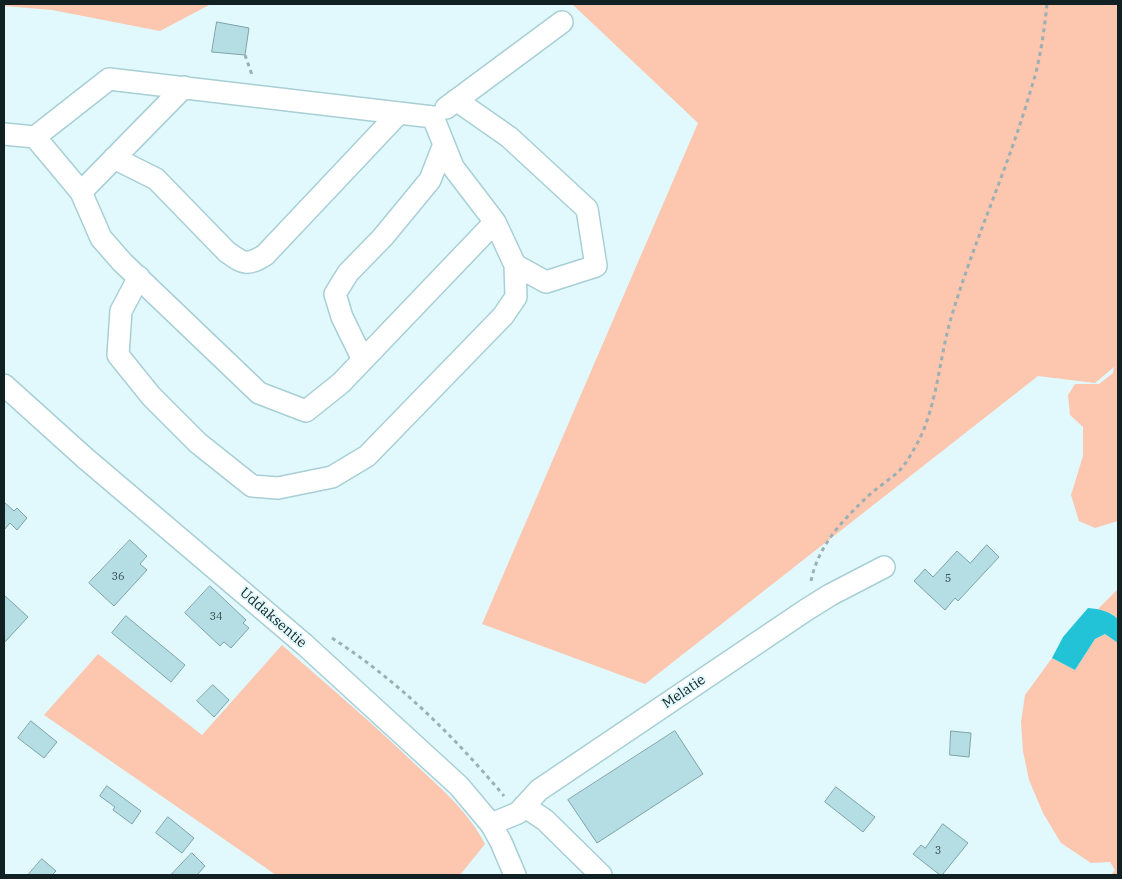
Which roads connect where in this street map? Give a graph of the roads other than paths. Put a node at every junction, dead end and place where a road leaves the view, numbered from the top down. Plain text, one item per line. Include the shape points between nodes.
1 (562, 22) dead end
2 (184, 88) junction
3 (456, 100) junction
4 (400, 113) junction
5 (433, 117) junction
6 (4, 134) edge
7 (35, 137) junction
8 (444, 144) junction
9 (114, 158) junction
10 (81, 192) junction
11 (495, 222) junction
12 (515, 265) junction
13 (139, 277) junction
14 (363, 360) junction
15 (4, 385) edge
16 (884, 567) dead end
17 (524, 806) junction
18 (491, 824) junction
19 (515, 875) edge
20 (601, 875) edge

1 - 3 street
2 - 4 street
2 - 7 street via 109,78
2 - 9 street
3 - 5 street
3 - 12 street via 509,137 587,209 596,266 546,282
4 - 5 street
4 - 9 street via 265,255 252,263 241,262 227,252 156,179
5 - 8 street
6 - 7 street
7 - 10 street
8 - 11 street via 453,166
8 - 14 street via 430,180 348,273 335,294 342,317
9 - 10 street
10 - 13 street via 101,238
11 - 12 street
11 - 14 street
12 - 13 street via 516,296 503,316 367,456 332,477 278,488 252,486 198,443 151,396 118,355 121,311
13 - 14 street via 259,393 283,404 306,411
15 - 18 street, Uddaksentie via 305,645 459,786
16 - 17 street, Melatie via 806,610 540,790
17 - 18 street, Melatie via 518,813
17 - 20 street via 545,820
18 - 19 street, Uddaksentie

